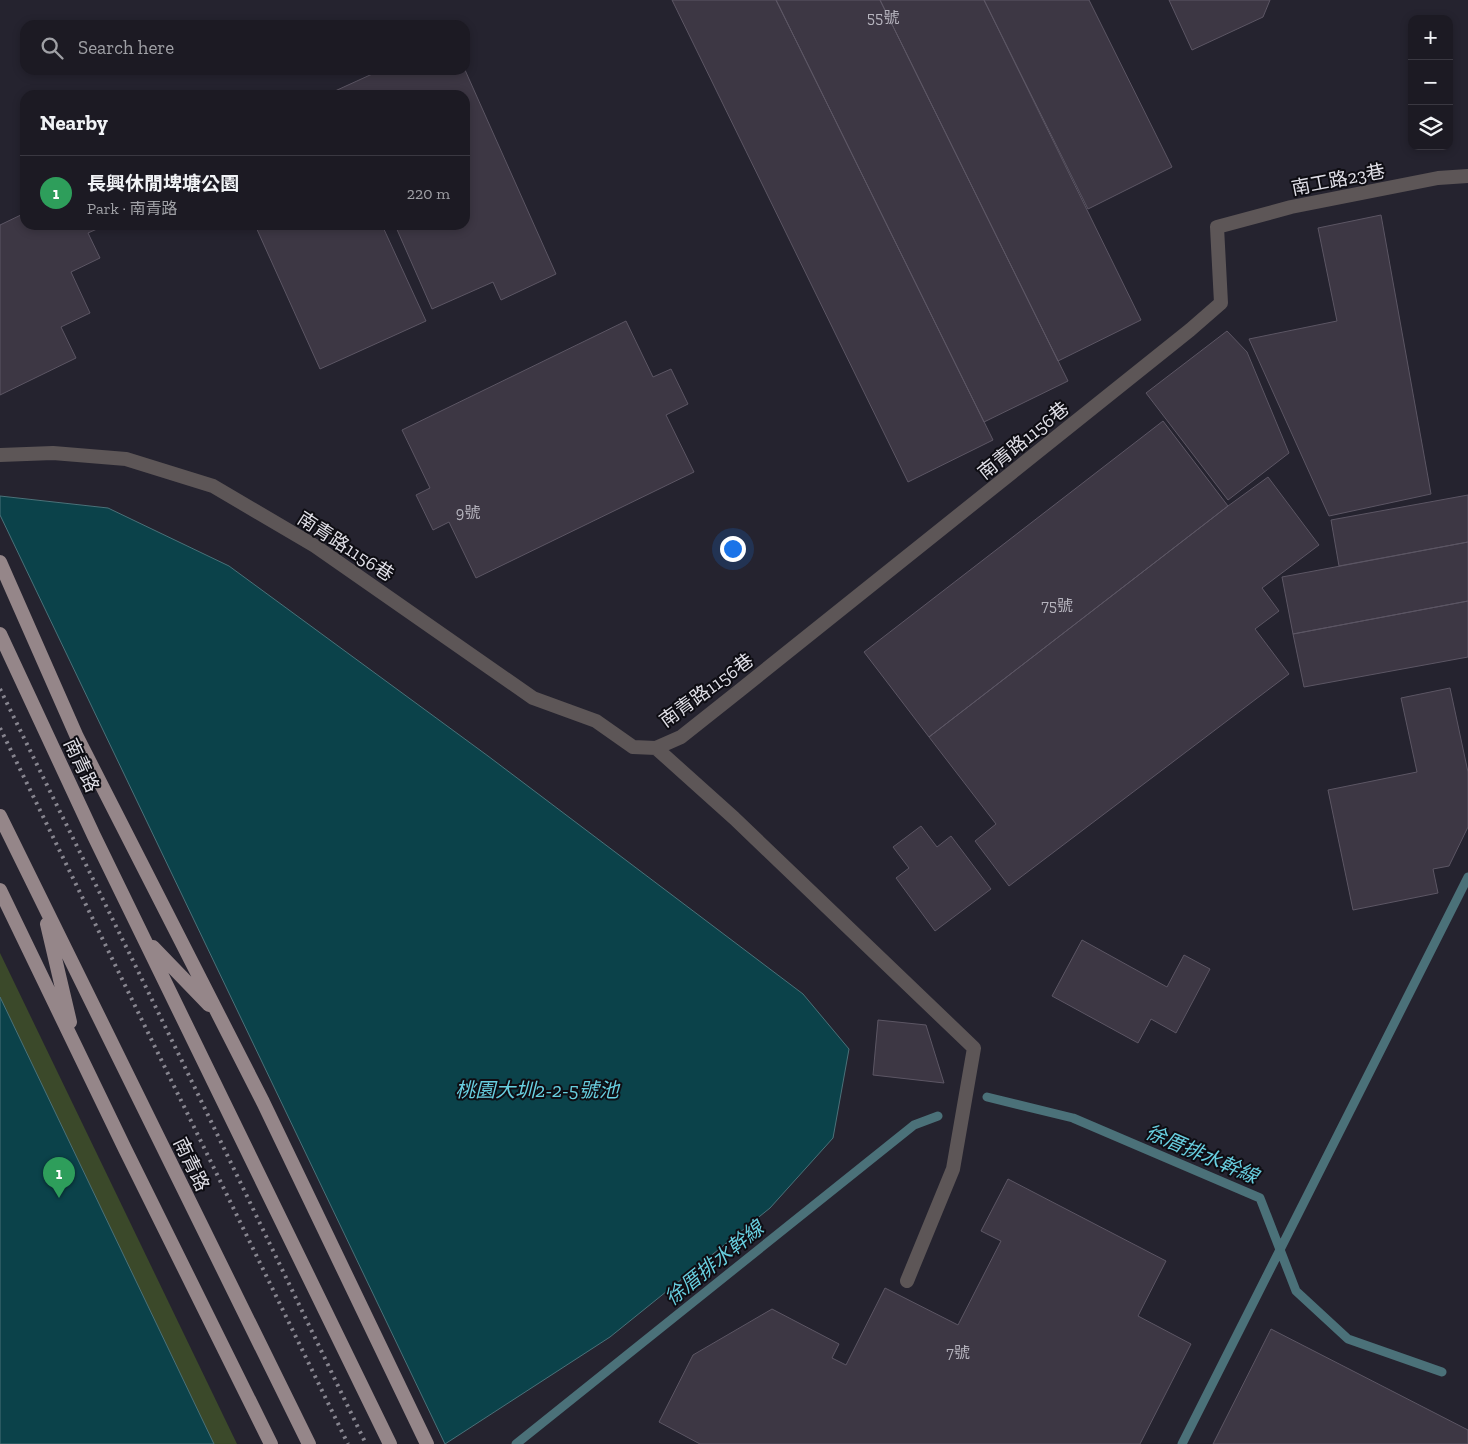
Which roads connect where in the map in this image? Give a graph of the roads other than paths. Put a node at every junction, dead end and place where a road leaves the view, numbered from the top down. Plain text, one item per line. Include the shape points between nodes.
1 (1468, 176) edge
2 (1217, 227) joint
3 (0, 455) edge
4 (0, 562) edge
5 (0, 634) edge
6 (656, 748) junction
7 (0, 816) edge
8 (0, 890) edge
9 (42, 901) junction
10 (145, 939) junction
11 (219, 1015) junction
12 (75, 1046) junction
13 (907, 1281) dead end
14 (271, 1444) edge
15 (309, 1444) edge
16 (390, 1444) edge
17 (427, 1444) edge

1 - 2 street, 南工路23巷 via 1438,178 1291,207
2 - 6 street, 南青路1156巷 via 1221,303 681,737
3 - 6 street, 南青路1156巷 via 53,453 126,459 213,486 315,546 533,698 596,721 633,747
4 - 11 main road via 77,737
5 - 10 main road, 南青路
6 - 13 street via 734,818 974,1048 953,1169
7 - 9 main road, 南青路
8 - 12 main road
9 - 12 main road, 南青路
9 - 15 main road, 南青路
10 - 11 main road, 南青路
10 - 16 main road, 南青路
11 - 17 main road
12 - 14 main road

